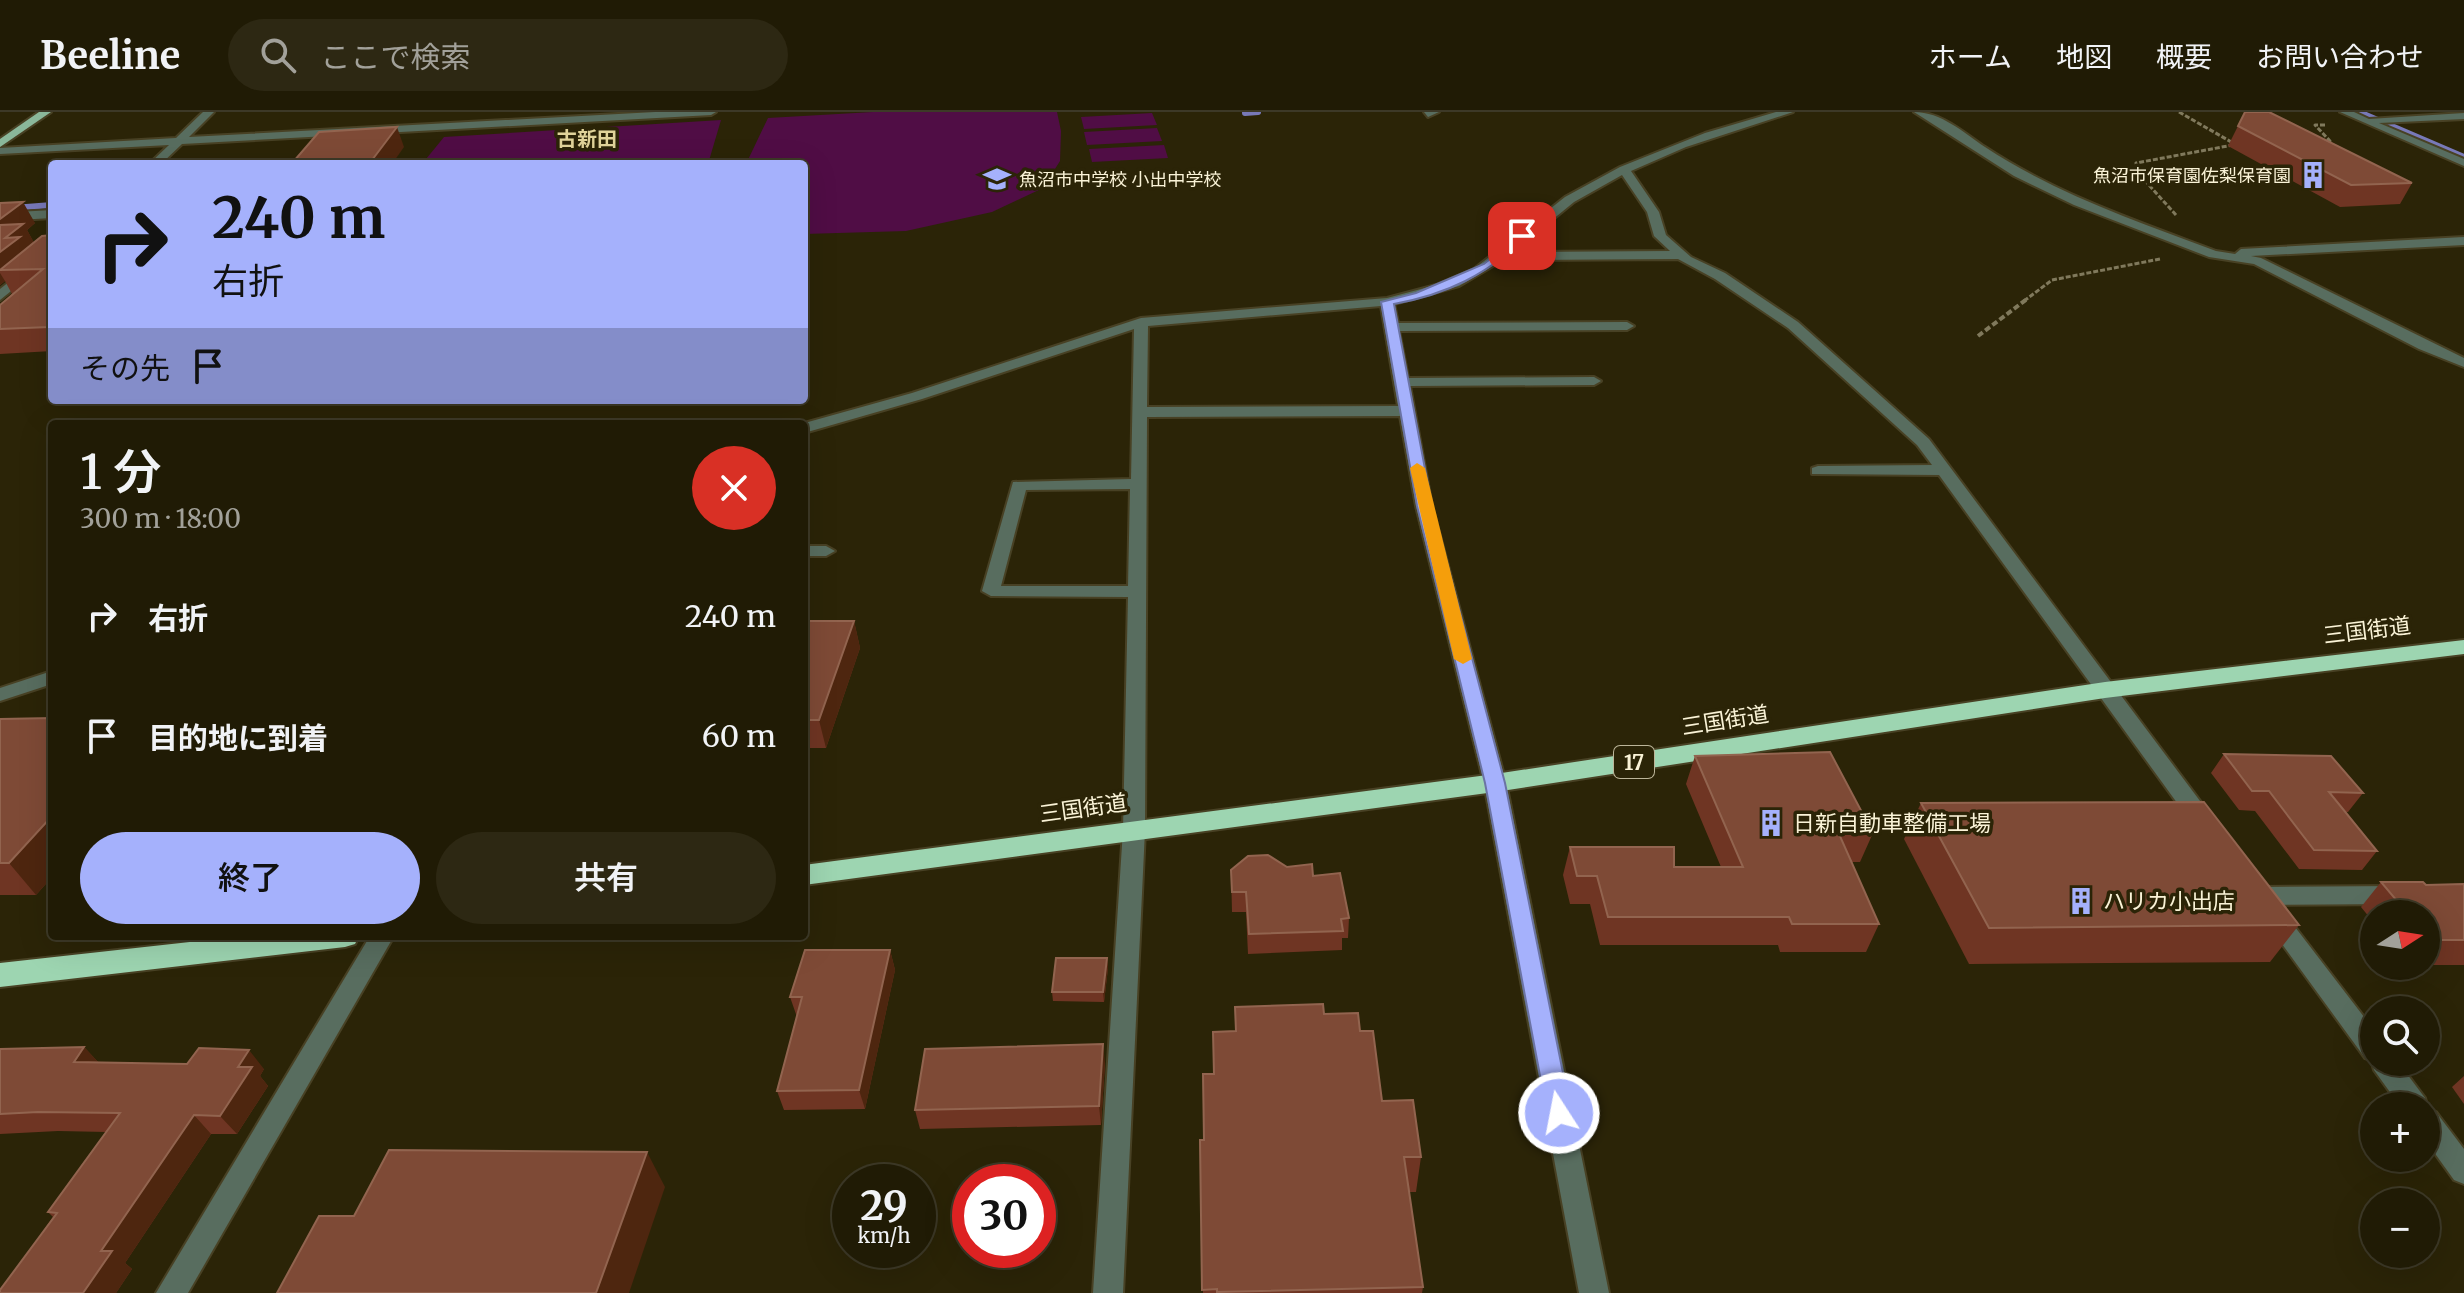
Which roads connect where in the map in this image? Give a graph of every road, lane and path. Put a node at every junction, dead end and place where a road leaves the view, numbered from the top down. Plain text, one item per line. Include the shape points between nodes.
1 (46, 112) edge
2 (209, 112) edge
3 (711, 112) edge
4 (1788, 112) edge
5 (1919, 112) edge
6 (2179, 112) edge
7 (2345, 112) edge
8 (2464, 116) edge
9 (2370, 123) junction
10 (183, 140) junction
11 (2316, 142) edge
12 (0, 144) edge
13 (0, 151) edge
14 (160, 160) edge
15 (2464, 163) edge
16 (1624, 169) junction
17 (48, 214) edge
18 (0, 217) edge
19 (2172, 241) junction
20 (2464, 241) edge
21 (2213, 254) junction
22 (48, 255) edge
23 (1681, 255) junction
24 (1499, 256) junction
25 (0, 296) edge
26 (1387, 302) junction
27 (1141, 322) junction
28 (1627, 326) dead end
29 (1392, 327) junction
30 (1978, 336) dead end
31 (2464, 363) edge
32 (1594, 381) dead end
33 (1402, 382) junction
34 (1407, 411) junction
35 (1140, 412) junction
36 (808, 427) edge
37 (1944, 470) junction
38 (1818, 471) dead end
39 (1139, 484) junction
40 (808, 551) edge
41 (826, 551) dead end
42 (1137, 592) junction
43 (2464, 647) edge
44 (48, 678) edge
45 (2105, 690) junction
46 (0, 695) edge
47 (1495, 783) junction
48 (1134, 830) junction
49 (2214, 835) edge
50 (808, 874) edge
51 (2417, 895) edge
52 (310, 940) edge
53 (380, 940) edge
54 (0, 975) edge
55 (2360, 1031) edge
56 (2440, 1139) edge
57 (2464, 1171) edge
58 (171, 1293) edge
59 (1108, 1293) edge
60 (1594, 1293) edge

1 - 12 main road
2 - 10 street
3 - 10 street
4 - 16 street via 1729,127
5 - 19 street via 2018,174
6 - 19 path via 2236,145 2136,163 2138,173 2176,214
7 - 9 street
8 - 9 street
9 - 11 path via 2315,125 2330,141
9 - 15 street
10 - 13 street
10 - 14 street
16 - 23 street via 1653,212 1660,236
16 - 24 street via 1581,192
17 - 18 street
19 - 21 street
19 - 30 path via 2165,258 2052,280
20 - 21 street
21 - 31 street via 2257,261
22 - 25 street
23 - 24 street
23 - 37 street via 1793,325 1923,442
24 - 26 street via 1452,283
26 - 27 street
26 - 29 street
27 - 35 street
27 - 36 street
28 - 29 street
29 - 33 street
32 - 33 street
33 - 34 street
34 - 35 street
34 - 47 street via 1424,506
35 - 39 street
37 - 38 street
37 - 45 street
39 - 42 street
39 - 42 street via 1019,485 991,591
40 - 41 street
42 - 48 street
43 - 45 highway, 三国街道 / 17
44 - 46 street
45 - 47 highway, 三国街道 / 17
45 - 49 street
47 - 48 highway, 三国街道 / 17
47 - 60 street
48 - 50 highway, 三国街道 / 17
48 - 59 street
51 - 55 street via 2254,890
52 - 54 highway
53 - 58 street
56 - 57 street

